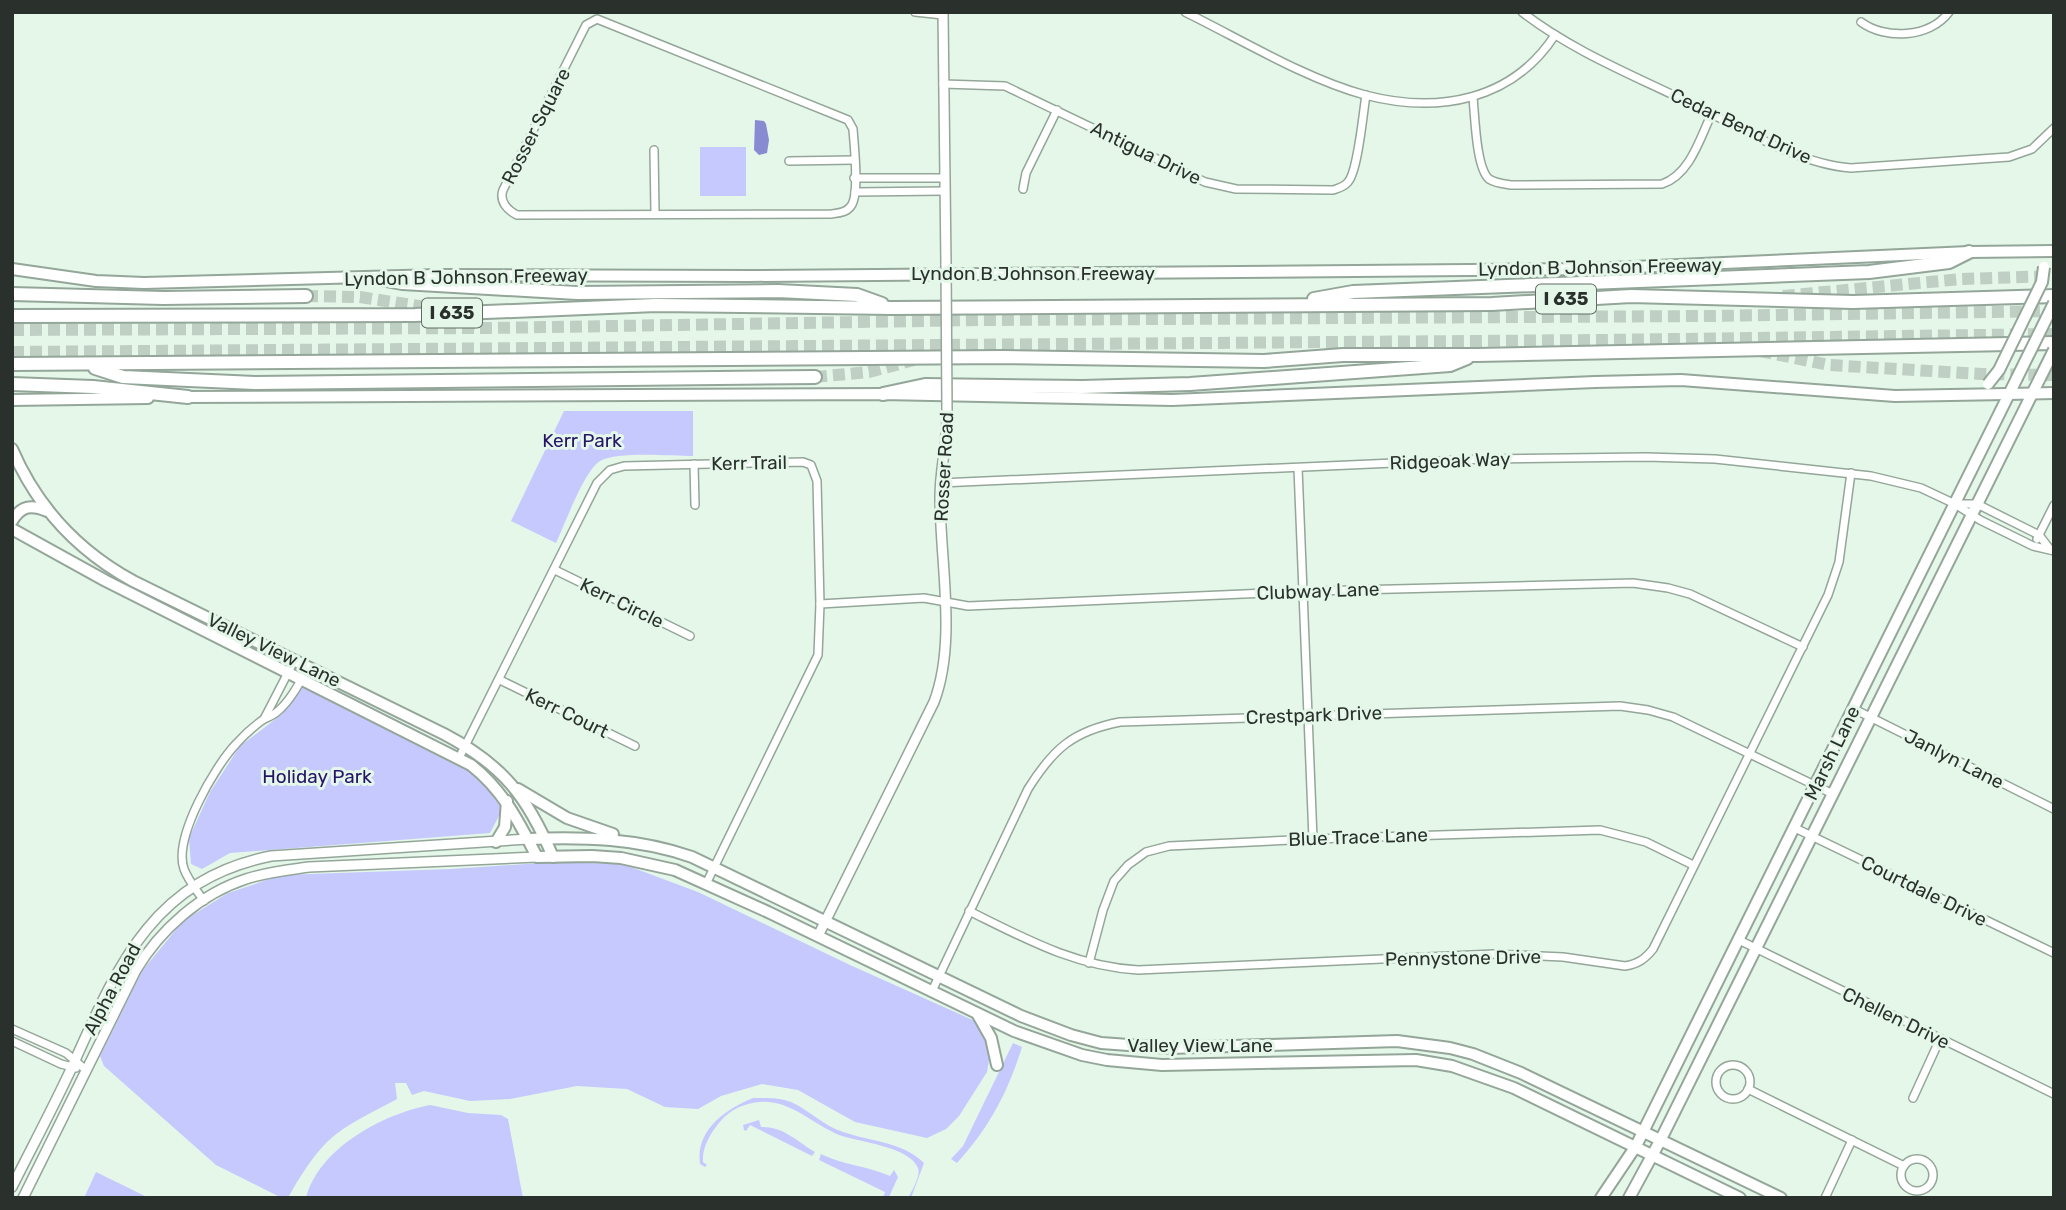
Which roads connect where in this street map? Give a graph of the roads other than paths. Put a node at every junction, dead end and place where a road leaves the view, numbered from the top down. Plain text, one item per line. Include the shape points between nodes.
1 (915, 12) edge
2 (1185, 12) edge
3 (1522, 12) edge
4 (1949, 12) edge
5 (943, 14) edge
6 (1861, 22) dead end
7 (1555, 35) junction
8 (943, 84) junction
9 (1366, 95) junction
10 (1473, 98) junction
11 (1057, 110) junction
12 (1712, 113) junction
13 (2054, 128) edge
14 (654, 150) dead end
15 (789, 160) dead end
16 (854, 160) junction
17 (854, 178) junction
18 (944, 178) junction
19 (1023, 189) dead end
20 (944, 191) junction
21 (855, 192) junction
22 (655, 213) junction
23 (2029, 251) junction
24 (2054, 251) edge
25 (1969, 252) junction
26 (12, 270) edge
27 (375, 278) junction
28 (12, 294) edge
29 (306, 296) tunnel mouth
30 (2054, 296) edge
31 (2054, 303) edge
32 (1280, 305) junction
33 (892, 308) junction
34 (12, 316) edge
35 (2054, 343) edge
36 (2054, 350) edge
37 (1477, 355) junction
38 (12, 364) edge
39 (81, 364) junction
40 (815, 377) tunnel mouth
41 (12, 384) edge
42 (2010, 393) junction
43 (2032, 393) junction
44 (2054, 393) edge
45 (883, 394) junction
46 (1973, 394) junction
47 (188, 397) junction
48 (12, 400) edge
49 (13, 454) edge
50 (694, 464) junction
51 (1298, 468) junction
52 (1852, 473) junction
53 (940, 482) junction
54 (1955, 504) junction
55 (695, 505) dead end
56 (2054, 505) edge
57 (1974, 509) junction
58 (47, 511) junction
59 (12, 521) edge
60 (12, 529) edge
61 (2039, 534) junction
62 (2054, 540) edge
63 (2034, 546) junction
64 (2052, 550) edge
65 (555, 570) junction
66 (124, 576) junction
67 (118, 588) junction
68 (1303, 592) junction
69 (944, 602) junction
70 (820, 604) junction
71 (690, 636) dead end
72 (1884, 647) junction
73 (1803, 648) junction
74 (1902, 656) junction
75 (294, 661) junction
76 (308, 667) junction
77 (289, 672) junction
78 (302, 679) junction
79 (500, 680) junction
80 (1854, 709) junction
81 (1308, 715) junction
82 (1871, 717) junction
83 (263, 720) junction
84 (467, 746) junction
85 (635, 746) dead end
86 (1750, 754) junction
87 (459, 758) junction
88 (511, 783) junction
89 (1816, 786) junction
90 (1833, 793) junction
91 (507, 801) junction
92 (2054, 809) edge
93 (1795, 828) junction
94 (1812, 836) junction
95 (545, 838) junction
96 (528, 839) junction
97 (1313, 839) junction
98 (496, 842) junction
99 (632, 842) junction
100 (537, 857) junction
101 (553, 857) junction
102 (1693, 865) junction
103 (715, 866) junction
104 (706, 884) junction
105 (1767, 884) junction
106 (194, 886) junction
107 (1784, 892) junction
108 (204, 901) junction
109 (969, 911) junction
110 (825, 920) junction
111 (818, 936) junction
112 (1739, 940) junction
113 (1756, 948) junction
114 (2054, 953) edge
115 (1089, 963) junction
116 (939, 975) junction
117 (932, 991) junction
118 (977, 1013) junction
119 (12, 1028) edge
120 (1940, 1040) junction
121 (12, 1041) edge
122 (1280, 1045) junction
123 (1430, 1045) junction
124 (1427, 1061) junction
125 (1280, 1063) junction
126 (73, 1064) junction
127 (997, 1065) dead end
128 (86, 1070) junction
129 (1521, 1073) junction
130 (1514, 1088) junction
131 (1748, 1089) junction
132 (2054, 1094) edge
133 (1913, 1098) dead end
134 (1643, 1132) junction
135 (1852, 1140) junction
136 (1660, 1141) junction
137 (1636, 1146) junction
138 (1653, 1155) junction
139 (1904, 1166) junction
140 (12, 1187) edge
141 (23, 1198) edge
142 (1601, 1198) edge
143 (1629, 1198) edge
144 (1740, 1198) edge
145 (1781, 1198) edge
146 (1825, 1198) edge

1 - 5 street
2 - 9 street via 1309,74
3 - 7 street, Cedar Bend Drive
4 - 6 street via 1934,28 1922,31 1872,31
5 - 8 street, Rosser Road
7 - 10 street via 1521,74
7 - 12 street, Cedar Bend Drive
8 - 11 street, Antigua Drive via 1005,86
8 - 18 street, Rosser Road
9 - 10 street via 1418,101
9 - 11 street, Antigua Drive via 1350,181 1334,190 1236,189 1205,182
10 - 12 street via 1484,171 1489,178 1511,185 1662,184 1675,180
11 - 19 street via 1026,173
12 - 13 street, Cedar Bend Drive via 1802,157 1851,168 2009,157 2032,149
14 - 22 street
15 - 16 street
16 - 17 street, Rosser Square
16 - 22 street, Rosser Square via 853,129 848,120 606,21 592,20 501,194 505,206 517,215
17 - 18 street
17 - 21 street, Rosser Square
18 - 20 street, Rosser Road
20 - 21 street
20 - 53 street, Rosser Road, bridge via 947,411
21 - 22 street, Rosser Square via 852,206 840,213
23 - 24 main road, Lyndon B Johnson Freeway
23 - 25 main road, Lyndon B Johnson Freeway
23 - 46 main road, bridge via 2041,258 2042,282 1999,370
25 - 27 main road, Lyndon B Johnson Freeway via 1589,269
25 - 32 highway via 1949,262 1869,272 1353,292
26 - 27 main road, Lyndon B Johnson Freeway via 144,284
27 - 33 highway via 536,292 857,295
28 - 29 highway
30 - 32 highway, Lyndon B Johnson Freeway / I 635 via 1853,302 1631,296 1492,304
31 - 42 main road, Marsh Lane, bridge
32 - 33 highway, Lyndon B Johnson Freeway / I 635
33 - 34 highway, Lyndon B Johnson Freeway / I 635 via 656,305 415,315
35 - 37 highway
36 - 43 main road, Marsh Lane, bridge
37 - 39 highway via 1343,355 1251,361 1004,357
37 - 45 highway via 1450,365 1251,381 1082,387 925,385
38 - 39 highway
39 - 40 highway via 123,377 241,383
41 - 47 highway
42 - 43 main road
42 - 46 main road
42 - 54 main road, Marsh Lane
43 - 44 main road
43 - 57 main road, Marsh Lane
45 - 46 main road via 1172,400 1681,380 1895,396
45 - 47 main road
47 - 48 main road
49 - 58 main road, Valley View Lane
50 - 55 street
50 - 65 street, Kerr Trail via 624,466 604,474
50 - 70 street, Kerr Trail via 811,465 817,481
51 - 52 street, Ridgeoak Way via 1668,457
51 - 53 street, Ridgeoak Way
51 - 68 street
52 - 54 street, Ridgeoak Way via 1898,481
52 - 73 street, Pennystone Drive via 1839,562
53 - 69 street, Rosser Road
54 - 57 street, Ridgeoak Way
54 - 72 main road, Marsh Lane
56 - 61 street
57 - 61 street, Ridgeoak Way
57 - 63 street, Ridgeoak Way
57 - 74 main road, Marsh Lane
58 - 59 main road via 27,507
58 - 66 main road, Valley View Lane via 91,554
60 - 67 main road, Valley View Lane
61 - 63 street
61 - 64 street
62 - 64 street
63 - 64 street, Ridgeoak Way
65 - 71 street, Kerr Circle
65 - 79 street, Kerr Trail
66 - 67 main road
66 - 75 main road, Valley View Lane
67 - 77 main road, Valley View Lane
68 - 69 street, Clubway Lane via 968,606
68 - 73 street, Clubway Lane via 1633,583 1690,594
68 - 81 street
69 - 70 street, Clubway Lane via 924,598
69 - 110 street, Rosser Road via 945,659 939,687
70 - 103 street, Kerr Trail via 816,663
72 - 74 main road
72 - 80 main road, Marsh Lane
73 - 86 street, Pennystone Drive
74 - 82 main road, Marsh Lane
75 - 76 main road, Valley View Lane
75 - 77 street
76 - 78 street
76 - 84 main road, Valley View Lane
77 - 78 main road, Valley View Lane
77 - 83 street
78 - 83 street via 277,712
78 - 87 main road, Valley View Lane
79 - 84 street, Kerr Trail
79 - 85 street, Kerr Court
80 - 82 street, Janlyn Lane
80 - 89 main road, Marsh Lane
81 - 86 street, Crestpark Drive via 1620,706 1673,718
81 - 97 street
81 - 109 street, Crestpark Drive via 1120,722 1083,732 1053,753 1028,789
82 - 90 main road, Marsh Lane
82 - 92 street, Janlyn Lane
83 - 106 street via 227,755 192,819 182,853 184,869
84 - 87 street, Kerr Trail
84 - 88 main road, Valley View Lane
86 - 89 street, Crestpark Drive
86 - 102 street, Pennystone Drive
87 - 91 main road, Valley View Lane
88 - 95 main road, Valley View Lane
88 - 99 main road via 567,818
89 - 90 street, Crestpark Drive
89 - 93 main road, Marsh Lane
90 - 94 main road, Marsh Lane
91 - 96 main road, Valley View Lane
91 - 98 main road via 505,827
93 - 94 street, Courtdale Drive
93 - 105 main road, Marsh Lane
94 - 107 main road, Marsh Lane
94 - 114 street, Courtdale Drive
95 - 96 main road, Valley View Lane
95 - 99 main road, Valley View Lane
95 - 101 main road, Valley View Lane
96 - 98 street, Alpha Road
96 - 100 main road, Valley View Lane
97 - 102 street, Blue Trace Lane via 1600,830 1646,842
97 - 115 street, Blue Trace Lane via 1169,846 1146,852 1114,881
98 - 106 street, Alpha Road via 271,856 234,866
99 - 103 main road, Valley View Lane
100 - 101 main road, Valley View Lane
100 - 108 street, Alpha Road via 277,871 244,879
101 - 104 main road, Valley View Lane via 652,863
102 - 115 street, Pennystone Drive via 1653,949 1634,965 1494,954 1138,970
103 - 104 street, Kerr Trail
103 - 110 main road, Valley View Lane
104 - 111 main road, Valley View Lane
105 - 107 main road
105 - 112 main road, Marsh Lane
106 - 108 street
106 - 126 street, Alpha Road via 156,919 129,951
107 - 113 main road, Marsh Lane
108 - 128 street, Alpha Road via 174,923 146,953
109 - 115 street, Pennystone Drive via 1049,950
109 - 116 street, Crestpark Drive
110 - 111 street, Rosser Road
110 - 116 main road, Valley View Lane
111 - 117 main road, Valley View Lane
112 - 113 street, Chellen Drive
112 - 134 main road, Marsh Lane
113 - 120 street, Chellen Drive
113 - 136 main road, Marsh Lane
116 - 117 street, Crestpark Drive
116 - 122 main road, Valley View Lane via 1021,1016 1101,1042 1170,1048
117 - 118 main road, Valley View Lane
118 - 125 main road, Valley View Lane via 1032,1038 1107,1060 1183,1066
118 - 127 main road via 991,1038
119 - 126 street via 66,1053
120 - 132 street, Chellen Drive
120 - 133 street
121 - 126 street
122 - 123 main road, Valley View Lane via 1397,1041
122 - 125 main road
123 - 124 main road
123 - 129 main road, Valley View Lane via 1473,1054
124 - 125 main road, Valley View Lane
124 - 130 main road, Valley View Lane
126 - 128 street
126 - 140 street, Alpha Road
128 - 141 street, Alpha Road
129 - 130 main road
129 - 134 main road, Valley View Lane
130 - 137 main road, Valley View Lane
131 - 131 street via 1749,1078 1739,1067 1729,1065 1717,1076 1719,1092 1729,1098 1740,1097
131 - 135 street
134 - 136 main road, Valley View Lane
134 - 137 main road, Marsh Lane
135 - 139 street
135 - 146 street
136 - 138 main road, Marsh Lane
136 - 145 main road, Valley View Lane
137 - 138 main road, Valley View Lane
137 - 142 main road, Marsh Lane
138 - 143 main road, Marsh Lane
138 - 144 main road, Valley View Lane
139 - 139 street via 1911,1160 1926,1162 1932,1170 1929,1185 1915,1190 1906,1186 1901,1176

